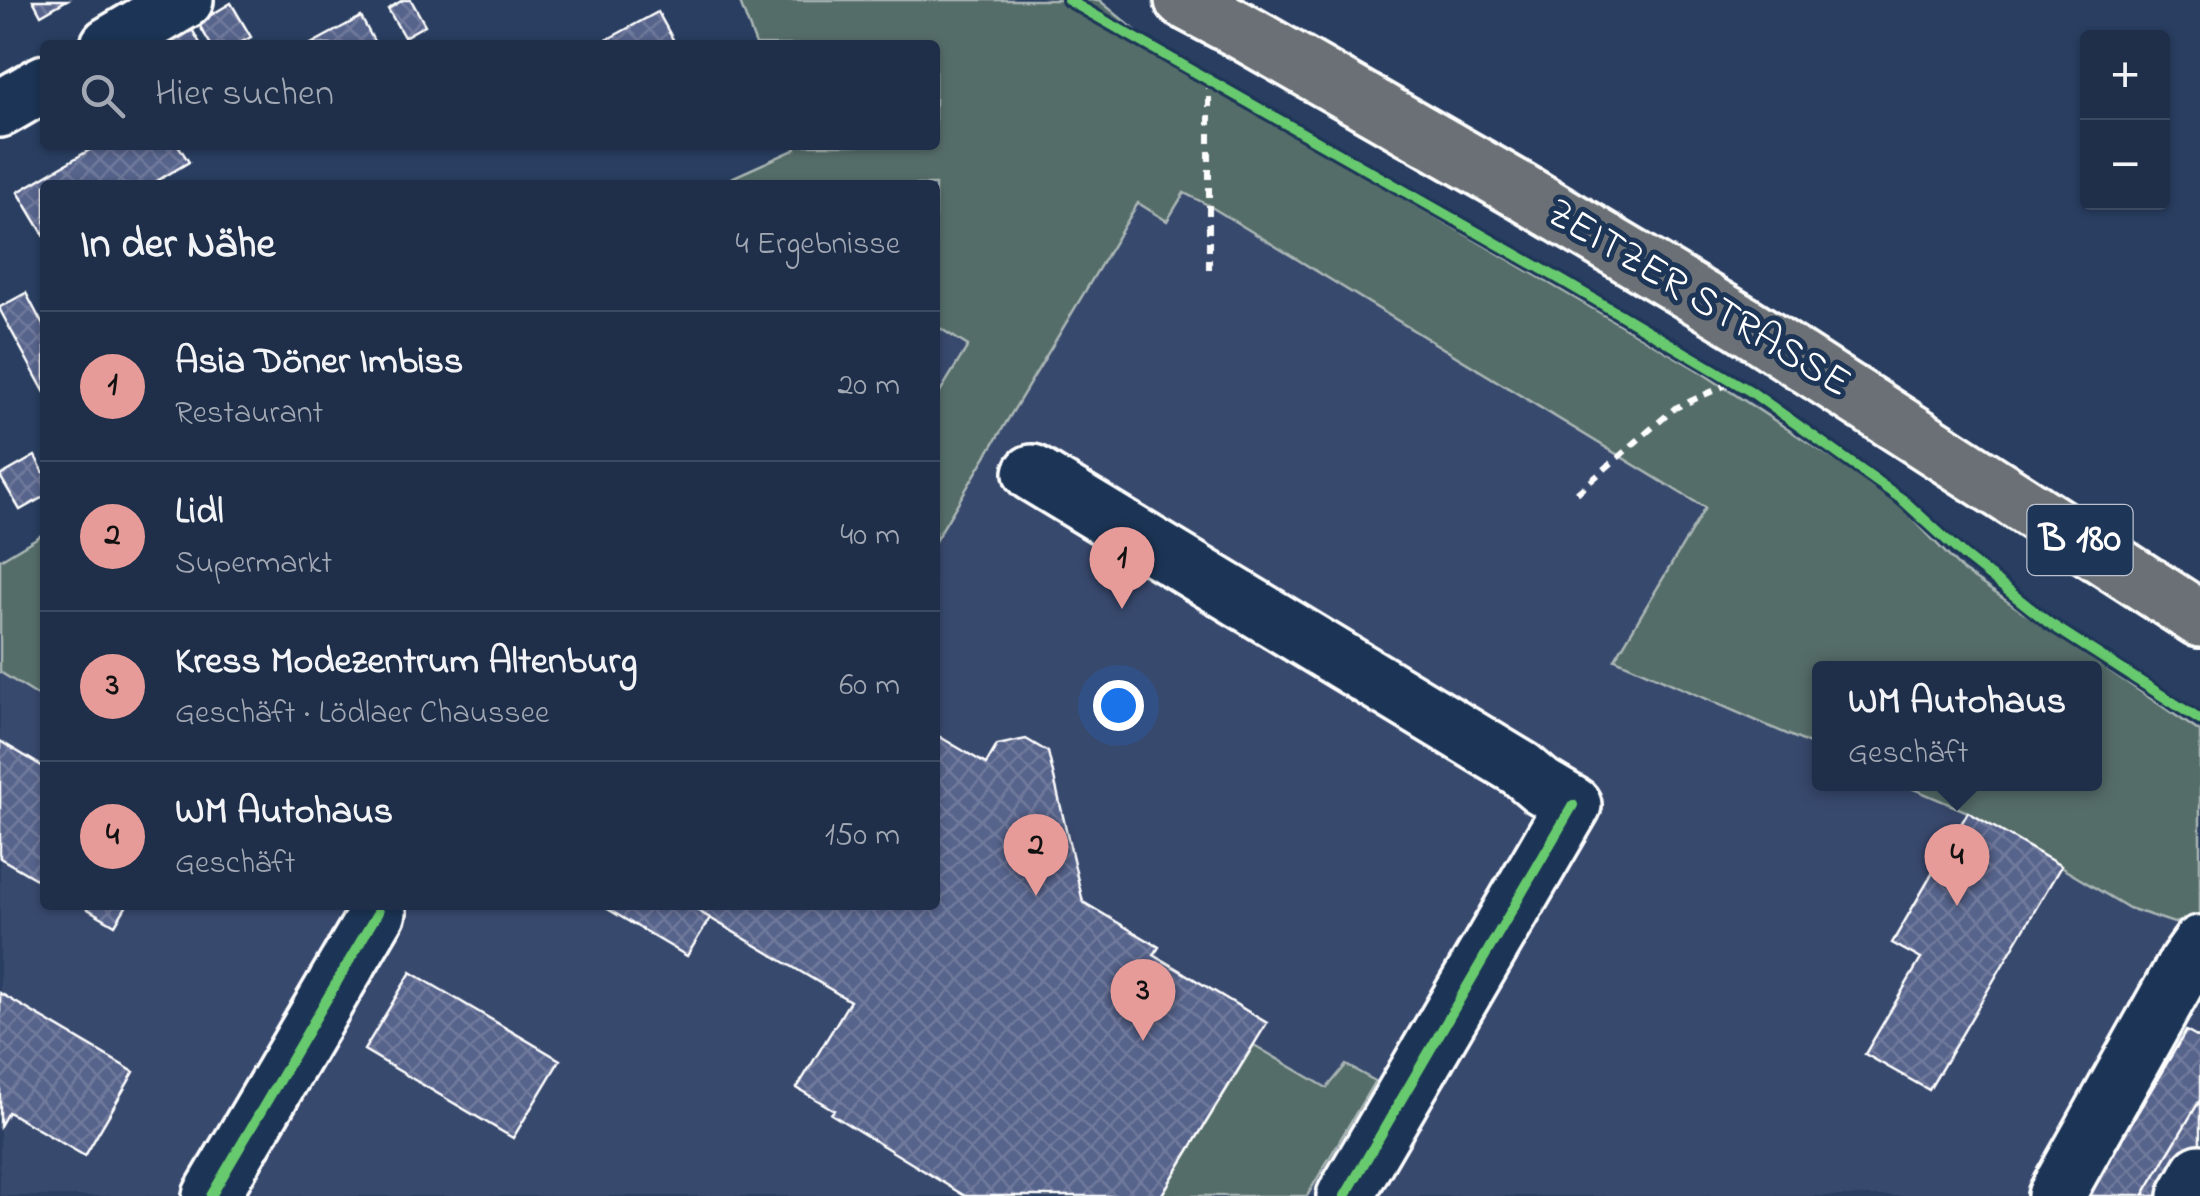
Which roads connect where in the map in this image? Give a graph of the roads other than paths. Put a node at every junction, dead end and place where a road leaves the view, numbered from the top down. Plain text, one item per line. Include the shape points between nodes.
1 (185, 0) edge
2 (1183, 0) edge
3 (117, 40) edge
4 (40, 85) edge
5 (0, 109) edge
6 (1032, 473) dead end
7 (2200, 619) edge
8 (378, 912) dead end
9 (2196, 959) edge
10 (2200, 1174) edge
11 (210, 1196) edge
12 (1345, 1196) edge
13 (2056, 1196) edge
14 (2187, 1196) edge

1 - 3 street
2 - 7 main road, ZEITZER STRASSE / B 180 via 1742,323
4 - 5 street
6 - 12 street via 1573,805
8 - 11 street
9 - 13 street
10 - 14 street

